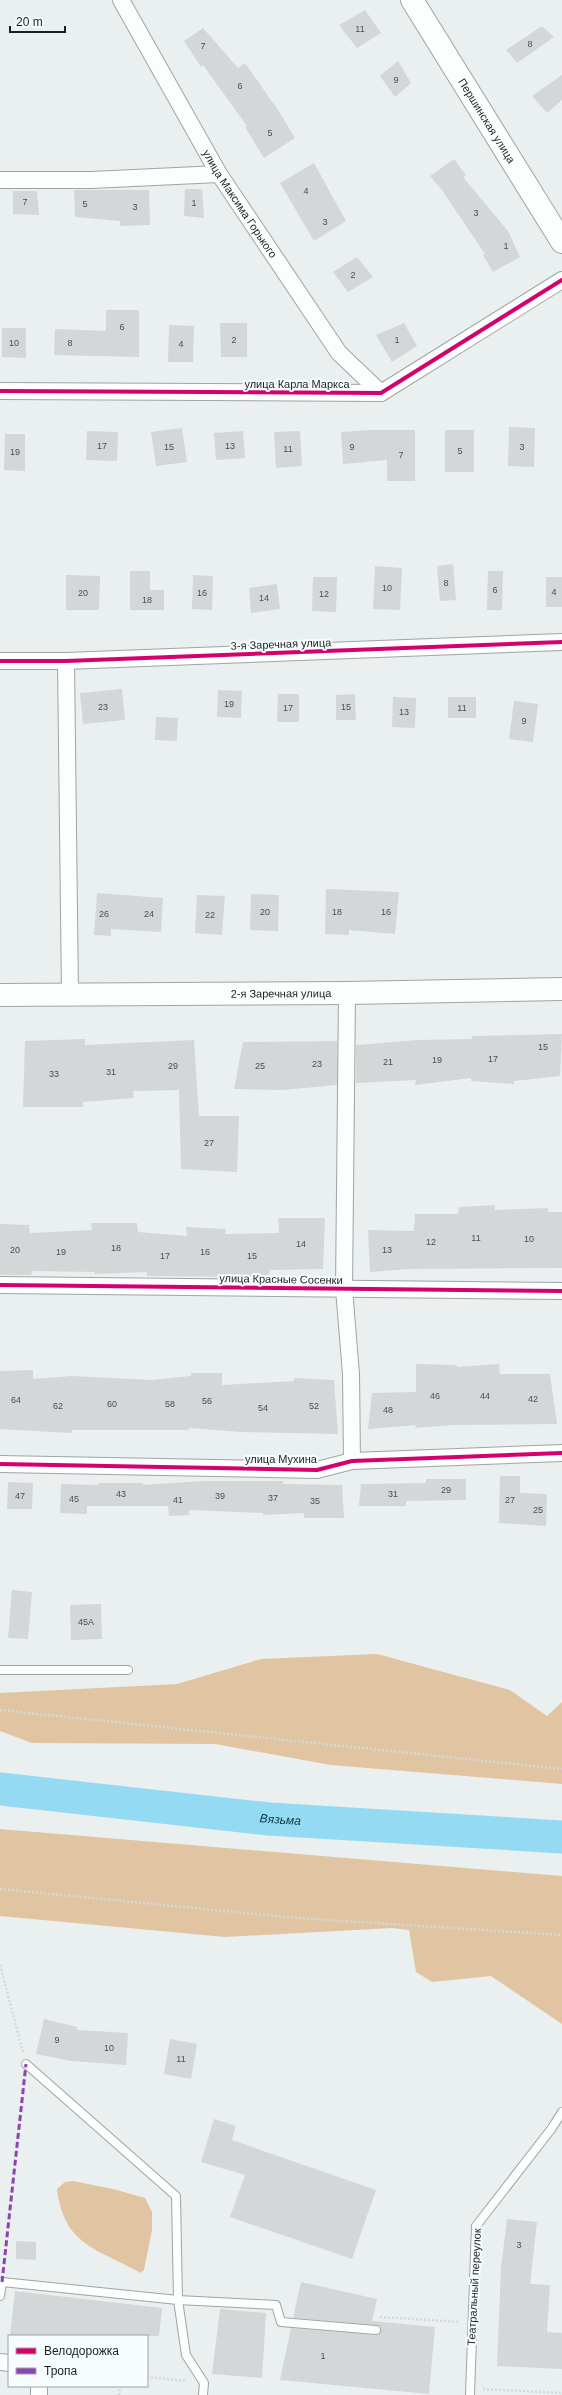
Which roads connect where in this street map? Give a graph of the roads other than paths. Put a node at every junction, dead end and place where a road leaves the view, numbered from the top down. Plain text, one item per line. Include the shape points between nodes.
1 (121, 0) edge
2 (412, 0) edge
3 (218, 174) junction
4 (0, 180) edge
5 (562, 242) edge
6 (562, 280) edge
7 (0, 391) edge
8 (381, 393) junction
9 (562, 642) edge
10 (0, 661) edge
11 (66, 661) junction
12 (562, 989) edge
13 (346, 993) junction
14 (0, 995) edge
15 (70, 995) junction
16 (0, 1285) edge
17 (344, 1289) junction
18 (562, 1291) edge
19 (562, 1453) edge
20 (352, 1461) junction
21 (0, 1464) edge
22 (0, 1670) edge
23 (128, 1670) dead end
24 (26, 2064) road end
25 (562, 2112) edge
26 (0, 2296) edge
27 (178, 2300) junction
28 (376, 2330) road end
29 (470, 2392) edge
30 (203, 2395) edge

1 - 3 street, улица Максима Горького
2 - 5 main road, Першинская улица
3 - 4 street via 91,180
3 - 8 street, улица Максима Горького via 339,354
6 - 8 street
7 - 8 street, улица Карла Маркса
9 - 11 street, 3-я Заречная улица
10 - 11 street, 3-я Заречная улица
11 - 15 street
12 - 13 main road, 2-я Заречная улица
13 - 15 main road, 2-я Заречная улица
13 - 17 street
14 - 15 main road, 2-я Заречная улица
16 - 17 street, улица Красные Сосенки
17 - 18 street, улица Красные Сосенки
17 - 20 street via 351,1374
19 - 20 street, улица Мухина
20 - 21 street, улица Мухина via 317,1470
22 - 23 lane
24 - 27 lane via 176,2196
25 - 29 lane, Театральный переулок via 476,2226
26 - 27 lane via 2,2282
27 - 28 lane via 276,2305 281,2322
27 - 30 lane via 186,2355 204,2383

